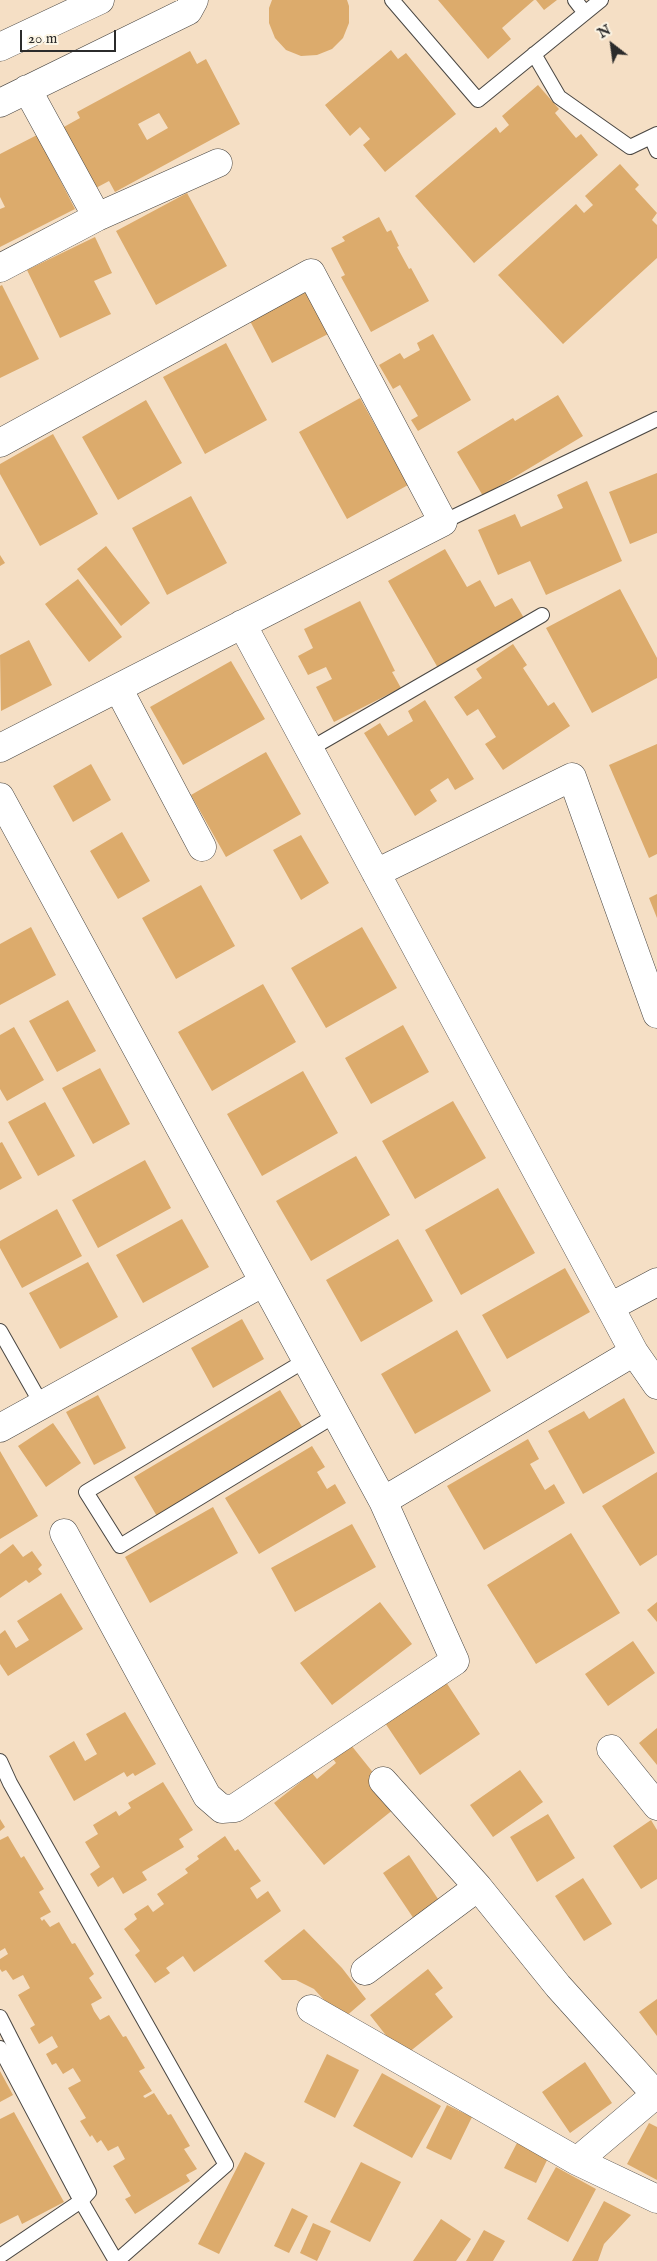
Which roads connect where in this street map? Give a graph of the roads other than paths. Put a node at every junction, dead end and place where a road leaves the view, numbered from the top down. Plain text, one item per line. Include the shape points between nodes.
1 (100, 0) edge
2 (194, 0) edge
3 (392, 0) edge
4 (575, 0) edge
5 (601, 0) edge
6 (585, 13) junction
7 (0, 47) edge
8 (534, 54) junction
9 (27, 89) junction
10 (0, 102) edge
11 (654, 135) edge
12 (657, 151) edge
13 (218, 163) dead end
14 (97, 217) junction
15 (0, 268) edge
16 (657, 419) edge
17 (0, 443) edge
18 (443, 522) junction
19 (542, 614) dead end
20 (242, 624) junction
21 (118, 688) junction
22 (0, 748) edge
23 (310, 748) junction
24 (0, 797) edge
25 (202, 847) dead end
26 (376, 873) junction
27 (657, 1014) edge
28 (264, 1282) junction
29 (657, 1282) edge
30 (610, 1307) junction
31 (0, 1331) edge
32 (634, 1352) junction
33 (306, 1360) junction
34 (657, 1385) edge
35 (42, 1405) junction
36 (336, 1415) junction
37 (0, 1428) edge
38 (383, 1501) junction
39 (64, 1534) dead end
40 (611, 1749) dead end
41 (0, 1761) edge
42 (383, 1781) dead end
43 (657, 1806) edge
44 (478, 1887) junction
45 (365, 1972) dead end
46 (310, 2009) dead end
47 (0, 2017) edge
48 (0, 2048) edge
49 (656, 2096) edge
50 (577, 2161) junction
51 (657, 2199) edge
52 (81, 2201) junction
53 (0, 2256) edge
54 (116, 2261) edge

1 - 7 street
2 - 9 street via 188,11
3 - 8 lane via 478,100
4 - 6 lane
5 - 6 lane
6 - 8 lane
8 - 11 lane via 558,97 630,146
9 - 10 street
9 - 14 street
11 - 12 lane
13 - 14 street
14 - 15 street
16 - 18 lane
17 - 18 street via 311,273
18 - 20 street
19 - 23 lane
20 - 21 street
20 - 23 street
21 - 22 street
21 - 25 street
23 - 26 street
24 - 28 street
26 - 27 street via 572,777
26 - 30 street
28 - 33 street
28 - 35 street
29 - 30 street
30 - 32 street
31 - 35 lane
32 - 34 street
32 - 38 street
33 - 36 street
33 - 36 lane via 86,1492 120,1546
35 - 37 street
36 - 38 street
38 - 39 street via 455,1660 235,1808 222,1809 207,1796
40 - 43 street
41 - 54 lane via 226,2165
42 - 44 street
44 - 45 street
44 - 49 street via 558,1986
46 - 50 street
47 - 52 lane via 88,2192
48 - 52 lane
49 - 50 street
50 - 51 street
52 - 53 lane
52 - 54 lane

